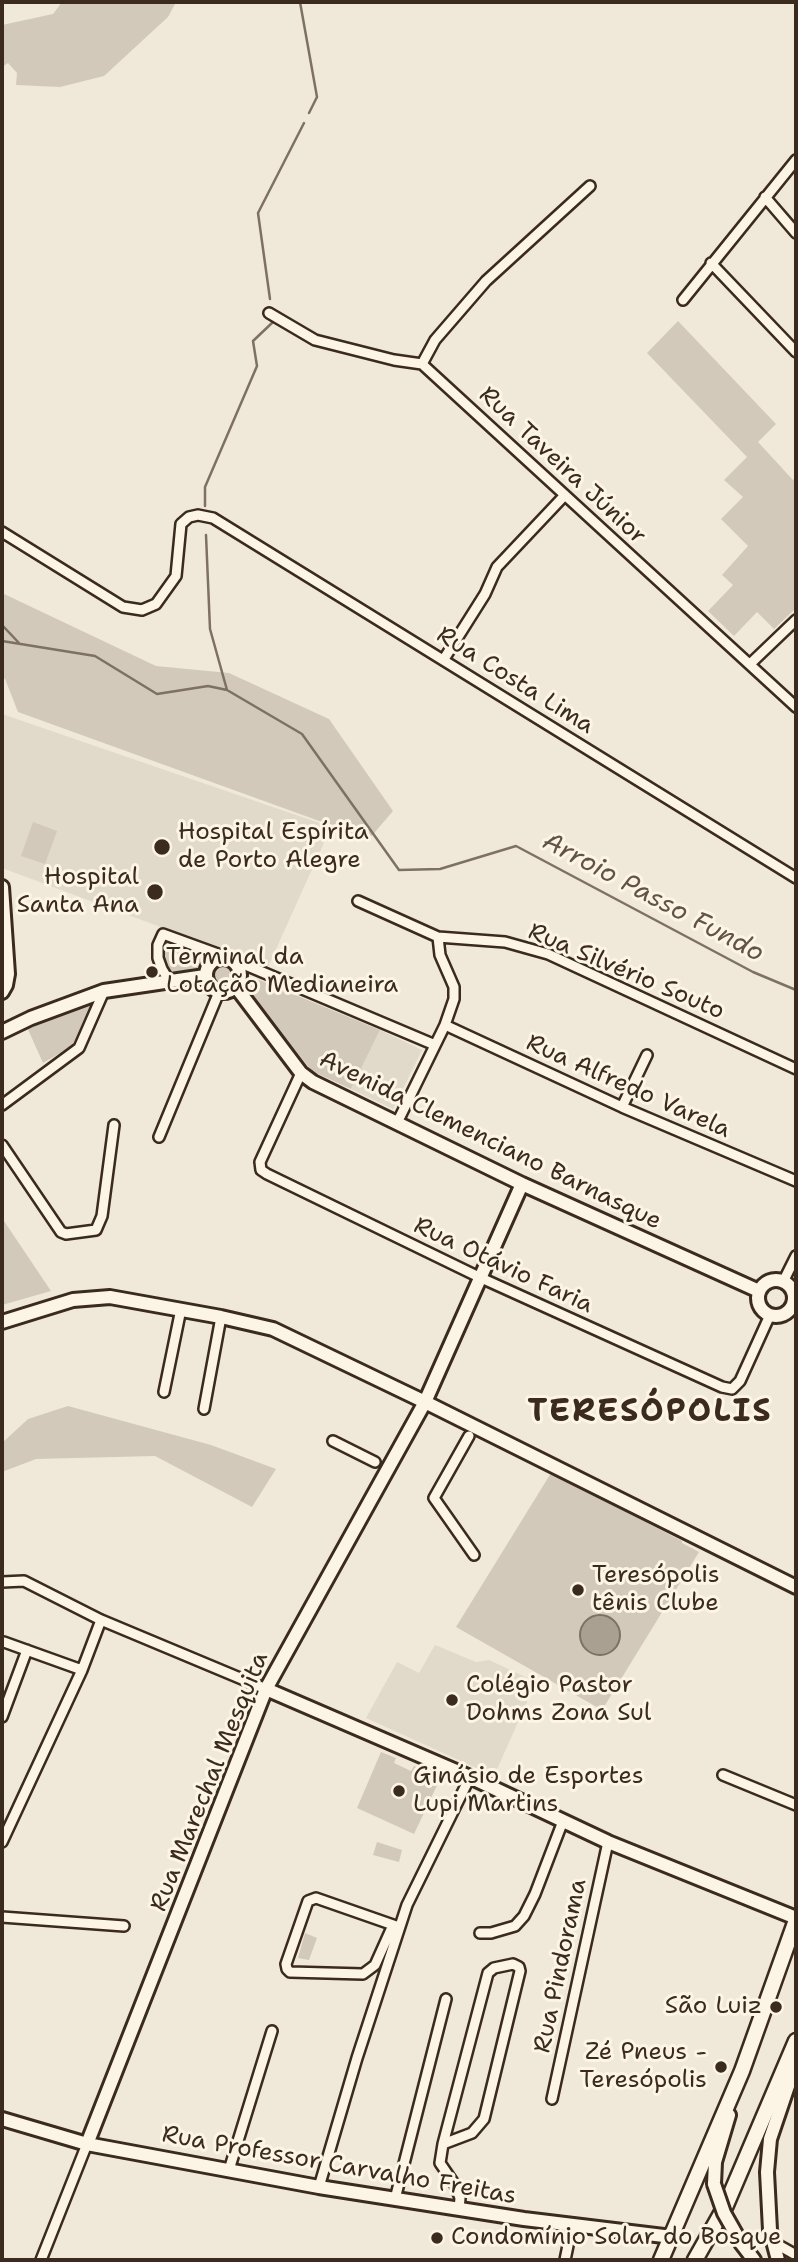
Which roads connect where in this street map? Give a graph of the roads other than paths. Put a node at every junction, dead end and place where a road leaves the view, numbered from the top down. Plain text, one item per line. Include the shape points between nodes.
1 (796, 160) edge
2 (590, 186) dead end
3 (765, 197) junction
4 (796, 233) edge
5 (712, 263) junction
6 (683, 300) dead end
7 (269, 313) dead end
8 (796, 352) edge
9 (422, 364) junction
10 (565, 495) junction
11 (2, 532) edge
12 (796, 620) edge
13 (444, 659) junction
14 (750, 664) junction
15 (796, 707) edge
16 (796, 878) edge
17 (2, 887) edge
18 (358, 901) dead end
19 (438, 937) junction
20 (229, 958) junction
21 (205, 976) junction
22 (170, 982) junction
23 (236, 987) junction
24 (104, 990) junction
25 (2, 992) edge
26 (219, 992) junction
27 (445, 1025) junction
28 (2, 1032) edge
29 (435, 1045) junction
30 (647, 1055) dead end
31 (796, 1069) edge
32 (301, 1073) junction
33 (2, 1105) edge
34 (622, 1107) junction
35 (397, 1123) junction
36 (114, 1125) dead end
37 (159, 1137) dead end
38 (2, 1145) edge
39 (796, 1181) edge
40 (522, 1184) junction
41 (796, 1256) edge
42 (479, 1277) junction
43 (783, 1282) junction
44 (759, 1291) junction
45 (181, 1310) junction
46 (793, 1310) edge
47 (770, 1315) junction
48 (220, 1317) junction
49 (2, 1322) edge
50 (164, 1392) dead end
51 (425, 1402) junction
52 (204, 1409) dead end
53 (469, 1436) dead end
54 (333, 1441) dead end
55 (376, 1462) dead end
56 (474, 1555) dead end
57 (2, 1582) edge
58 (796, 1587) edge
59 (101, 1620) junction
60 (4, 1642) dead end
61 (27, 1650) junction
62 (82, 1670) junction
63 (266, 1689) junction
64 (2, 1717) edge
65 (723, 1776) dead end
66 (470, 1777) junction
67 (796, 1805) edge
68 (563, 1821) junction
69 (2, 1842) edge
70 (608, 1842) junction
71 (2, 1917) edge
72 (796, 1919) edge
73 (124, 1926) dead end
74 (396, 1926) junction
75 (480, 1933) dead end
76 (446, 1999) dead end
77 (272, 2031) dead end
78 (796, 2042) edge
79 (742, 2071) junction
80 (552, 2099) dead end
81 (2, 2119) edge
82 (87, 2144) junction
83 (443, 2144) junction
84 (229, 2170) junction
85 (319, 2187) junction
86 (395, 2199) junction
87 (459, 2209) junction
88 (572, 2226) junction
89 (672, 2237) junction
90 (785, 2257) edge
91 (41, 2260) edge
92 (565, 2260) edge
93 (661, 2260) edge
94 (695, 2260) edge
95 (754, 2260) edge

1 - 3 street
2 - 9 street via 486,281 435,340
3 - 4 street
3 - 5 street
5 - 6 street
5 - 8 street
7 - 9 street via 315,340
9 - 10 street, Rua Taveira Júnior
10 - 13 street via 497,567
10 - 14 street, Rua Taveira Júnior
11 - 13 street, Rua Costa Lima via 123,607 142,610 156,604 176,576 181,524 198,515 213,518
12 - 14 street
13 - 16 street, Rua Costa Lima
14 - 15 street, Rua Taveira Júnior
17 - 25 street via 8,974
18 - 19 street, Rua Silvério Souto
19 - 27 street via 440,955 454,986
19 - 31 street, Rua Silvério Souto via 505,942 548,954
20 - 21 street via 213,961
20 - 22 street via 163,934 158,958
20 - 23 street via 240,971
20 - 29 street
21 - 22 street
21 - 26 street
22 - 24 street
23 - 26 street
23 - 32 street, Avenida Clemenciano Barnasque
24 - 28 street
24 - 33 street via 79,1048
26 - 37 street
27 - 29 street
27 - 34 street, Rua Alfredo Varela
29 - 35 street
30 - 34 street
32 - 35 street, Avenida Clemenciano Barnasque
32 - 42 street, Rua Otávio Faria via 260,1162 261,1170
34 - 39 street, Rua Alfredo Varela
35 - 40 street, Avenida Clemenciano Barnasque
36 - 38 street via 102,1216 96,1230 61,1232
40 - 42 street, Rua Marechal Mesquita
40 - 44 street, Avenida Clemenciano Barnasque
41 - 43 street
42 - 47 street, Rua Otávio Faria via 732,1389
42 - 51 street, Rua Marechal Mesquita
43 - 44 street via 765,1283
43 - 46 street via 793,1293
44 - 47 street via 762,1310
45 - 48 street
45 - 49 street via 110,1297 73,1300
45 - 50 street
46 - 47 street
48 - 51 street via 273,1329
48 - 52 street
51 - 58 street
51 - 63 street, Rua Marechal Mesquita
53 - 56 street via 434,1497
54 - 55 street
57 - 59 street via 24,1581
59 - 62 street
59 - 63 street
60 - 61 street
61 - 62 street
61 - 64 street
62 - 69 street
63 - 66 street
63 - 82 street, Rua Marechal Mesquita
65 - 67 street
66 - 68 street
66 - 74 street
68 - 70 street
68 - 75 street via 524,1916 515,1926
70 - 72 street
70 - 80 street, Rua Pindorama
71 - 73 street
72 - 79 main road
74 - 74 street via 316,1898 308,1901 287,1969 363,1974 375,1965
74 - 85 street
76 - 86 street
77 - 84 street
78 - 90 street via 789,2082 770,2138 766,2193 773,2242
78 - 94 main road via 726,2205
79 - 89 main road
79 - 95 street, bridge via 715,2162 713,2184 724,2213
81 - 82 street, Rua Professor Carvalho Freitas
82 - 84 street, Rua Professor Carvalho Freitas
82 - 91 street, Rua Marechal Mesquita
83 - 83 street via 472,2133 484,2119 520,1971 513,1964 488,1973
83 - 87 street via 440,2163 455,2185
84 - 85 street, Rua Professor Carvalho Freitas
85 - 86 street, Rua Professor Carvalho Freitas
86 - 87 street, Rua Professor Carvalho Freitas
87 - 88 street, Rua Professor Carvalho Freitas
88 - 89 street, Rua Professor Carvalho Freitas
88 - 92 street
89 - 93 main road

